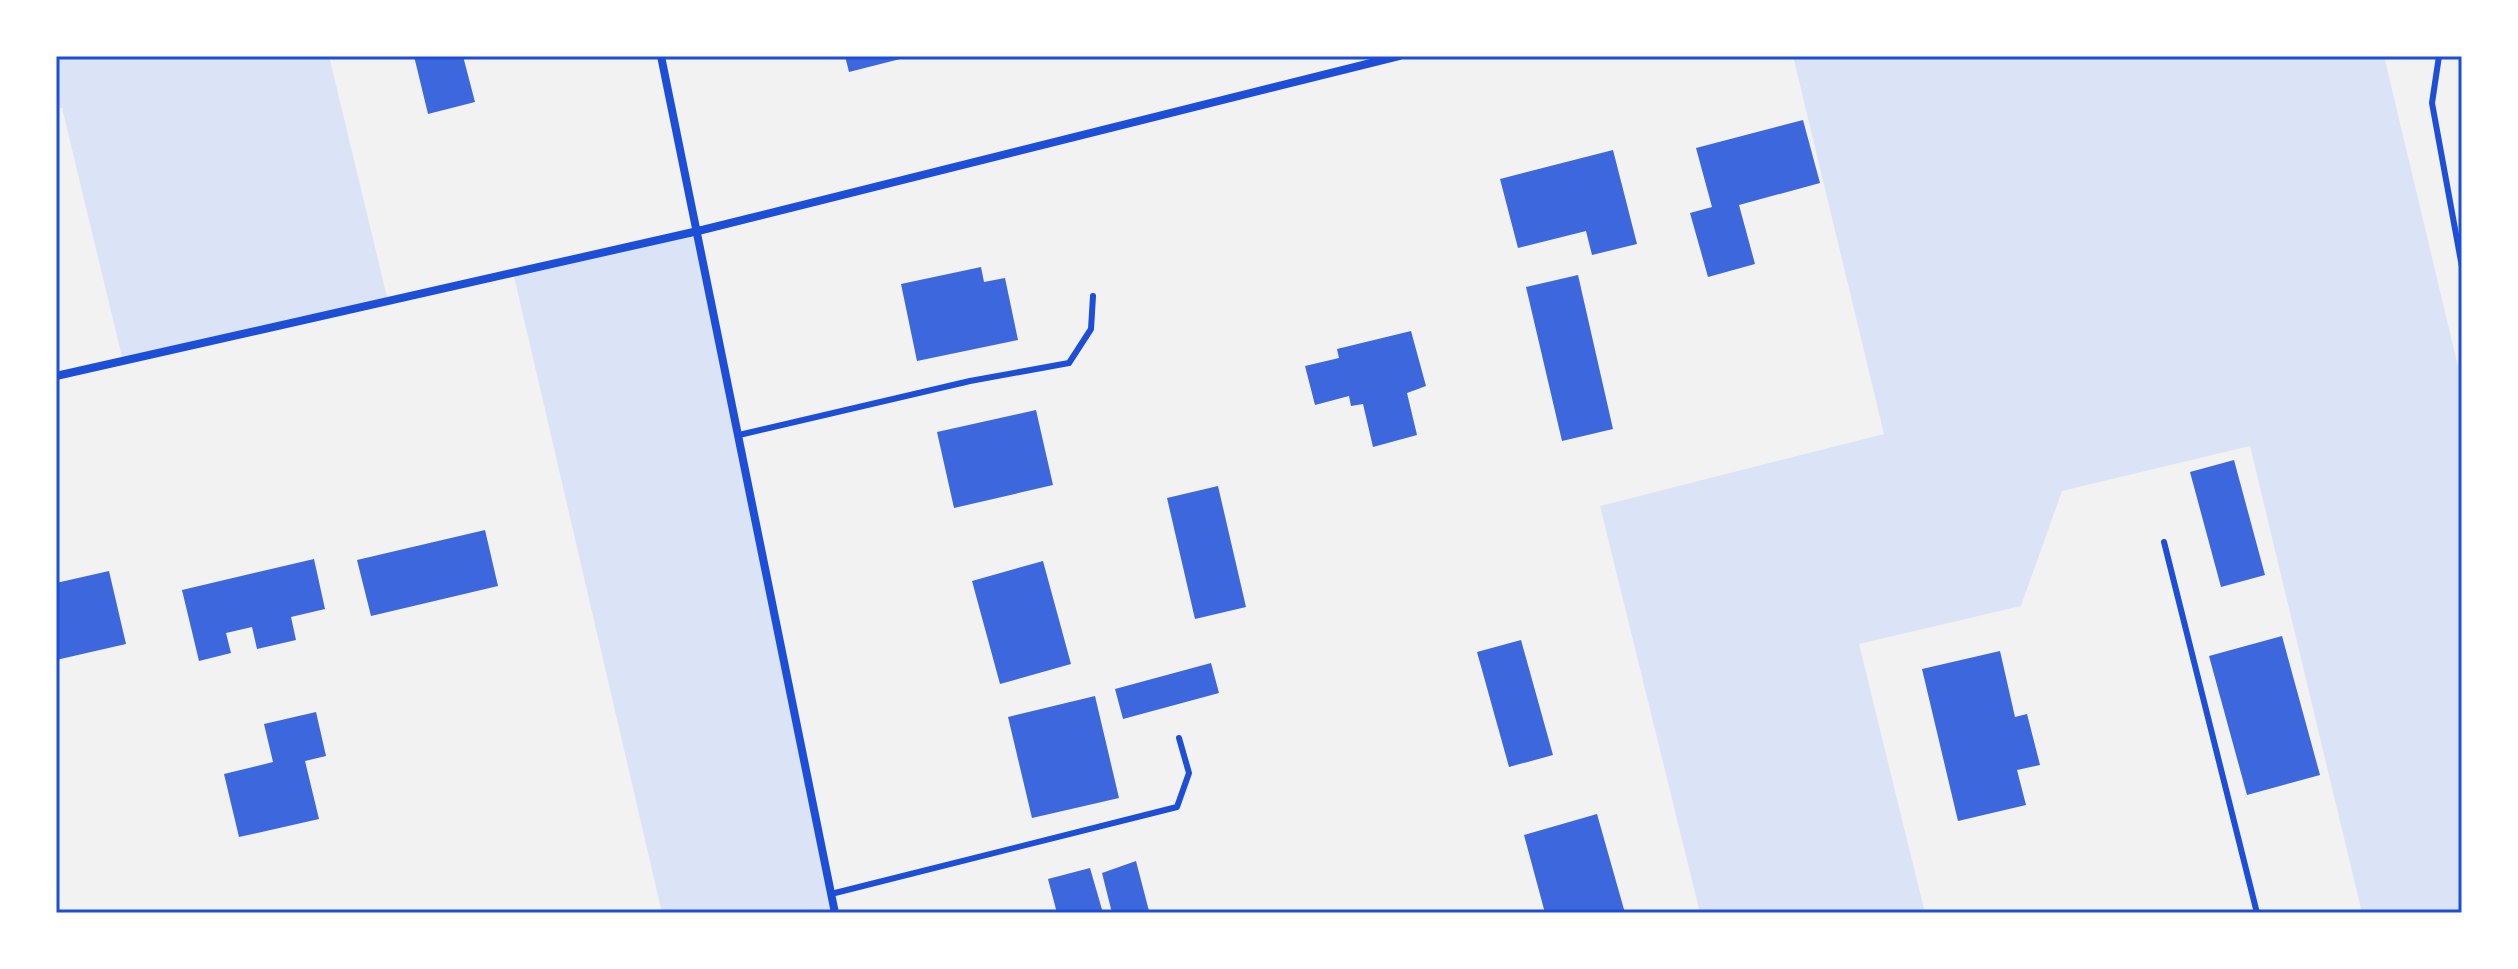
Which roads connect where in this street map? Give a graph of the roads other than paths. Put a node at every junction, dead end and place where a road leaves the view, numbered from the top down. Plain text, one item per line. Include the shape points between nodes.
1 (661, 56) edge
2 (1399, 56) edge
3 (2439, 56) edge
4 (698, 231) junction
5 (2462, 267) edge
6 (1093, 296) dead end
7 (56, 376) edge
8 (739, 435) junction
9 (2164, 542) dead end
10 (1179, 738) dead end
11 (831, 894) junction
12 (835, 913) edge
13 (2257, 913) edge

1 - 4 street
2 - 4 street
3 - 5 lane via 2432,103
4 - 7 street
4 - 8 street
6 - 8 lane via 1091,329 1069,363
8 - 11 street
9 - 13 lane
10 - 11 lane via 1189,773 1177,807
11 - 12 street

